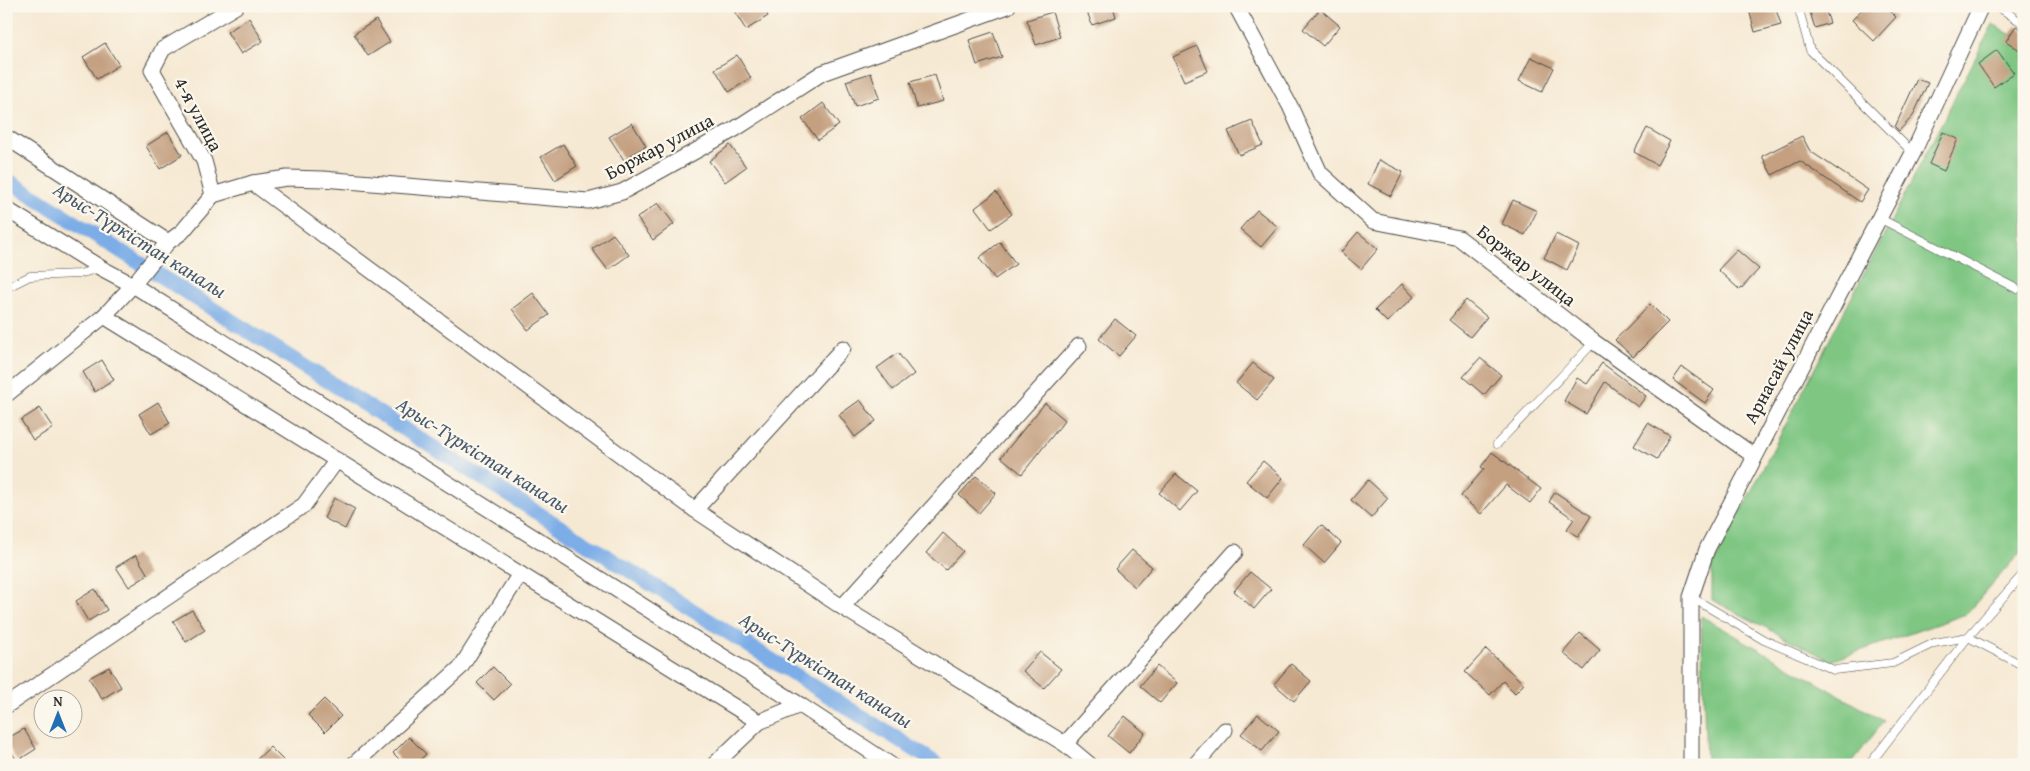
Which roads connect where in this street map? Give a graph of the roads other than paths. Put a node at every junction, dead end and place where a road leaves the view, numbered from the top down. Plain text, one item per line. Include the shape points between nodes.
1 (236, 6) edge
2 (1008, 6) edge
3 (1236, 6) edge
4 (1798, 6) edge
5 (1981, 6) edge
6 (1996, 6) edge
7 (2024, 24) edge
8 (6, 137) edge
9 (1913, 153) junction
10 (253, 183) junction
11 (212, 195) junction
12 (6, 209) edge
13 (1878, 218) junction
14 (168, 242) junction
15 (101, 268) junction
16 (137, 280) junction
17 (6, 288) edge
18 (2018, 289) dead end
19 (104, 316) junction
20 (1594, 342) junction
21 (1079, 346) dead end
22 (842, 348) dead end
23 (6, 394) edge
24 (1497, 444) dead end
25 (1754, 456) junction
26 (337, 460) junction
27 (695, 510) junction
28 (1235, 552) dead end
29 (2024, 573) edge
30 (520, 574) junction
31 (1691, 597) junction
32 (842, 608) junction
33 (1968, 637) junction
34 (2024, 666) edge
35 (800, 705) junction
36 (6, 706) edge
37 (759, 722) junction
38 (1225, 730) dead end
39 (1065, 744) junction
40 (353, 765) edge
41 (714, 765) edge
42 (891, 765) edge
43 (1090, 765) edge
44 (1195, 765) edge
45 (1690, 765) edge
46 (1869, 765) edge

1 - 11 street, 4-я улица via 163,49 152,70 204,161
2 - 10 street, Боржар улица via 822,72 734,129 622,192 588,201 323,179 287,178
3 - 20 street, Боржар улица via 1290,106 1320,174 1373,221 1459,238
4 - 9 lane via 1810,50
5 - 9 street, Арнасай улица
6 - 7 lane
8 - 14 street
9 - 13 street, Арнасай улица
10 - 11 street, Боржар улица
10 - 27 street
11 - 14 street via 182,232
12 - 15 street
13 - 18 lane
13 - 25 street, Арнасай улица
14 - 16 street
15 - 16 street
15 - 17 lane via 79,274 30,276
16 - 19 street
16 - 35 street
19 - 23 street
19 - 26 street
20 - 24 lane
20 - 25 street, Боржар улица
21 - 32 street
22 - 27 street
25 - 31 street, Арнасай улица via 1707,549
26 - 30 street
26 - 36 street via 304,505
27 - 32 street
28 - 39 street
29 - 33 lane
30 - 37 street
30 - 40 street via 461,667
31 - 33 lane via 1764,640 1834,670 1893,663 1934,643
31 - 45 street, Арнасай улица
32 - 39 street
33 - 34 lane
33 - 46 lane
35 - 37 street
35 - 42 street
37 - 41 street
38 - 44 street
39 - 43 street

